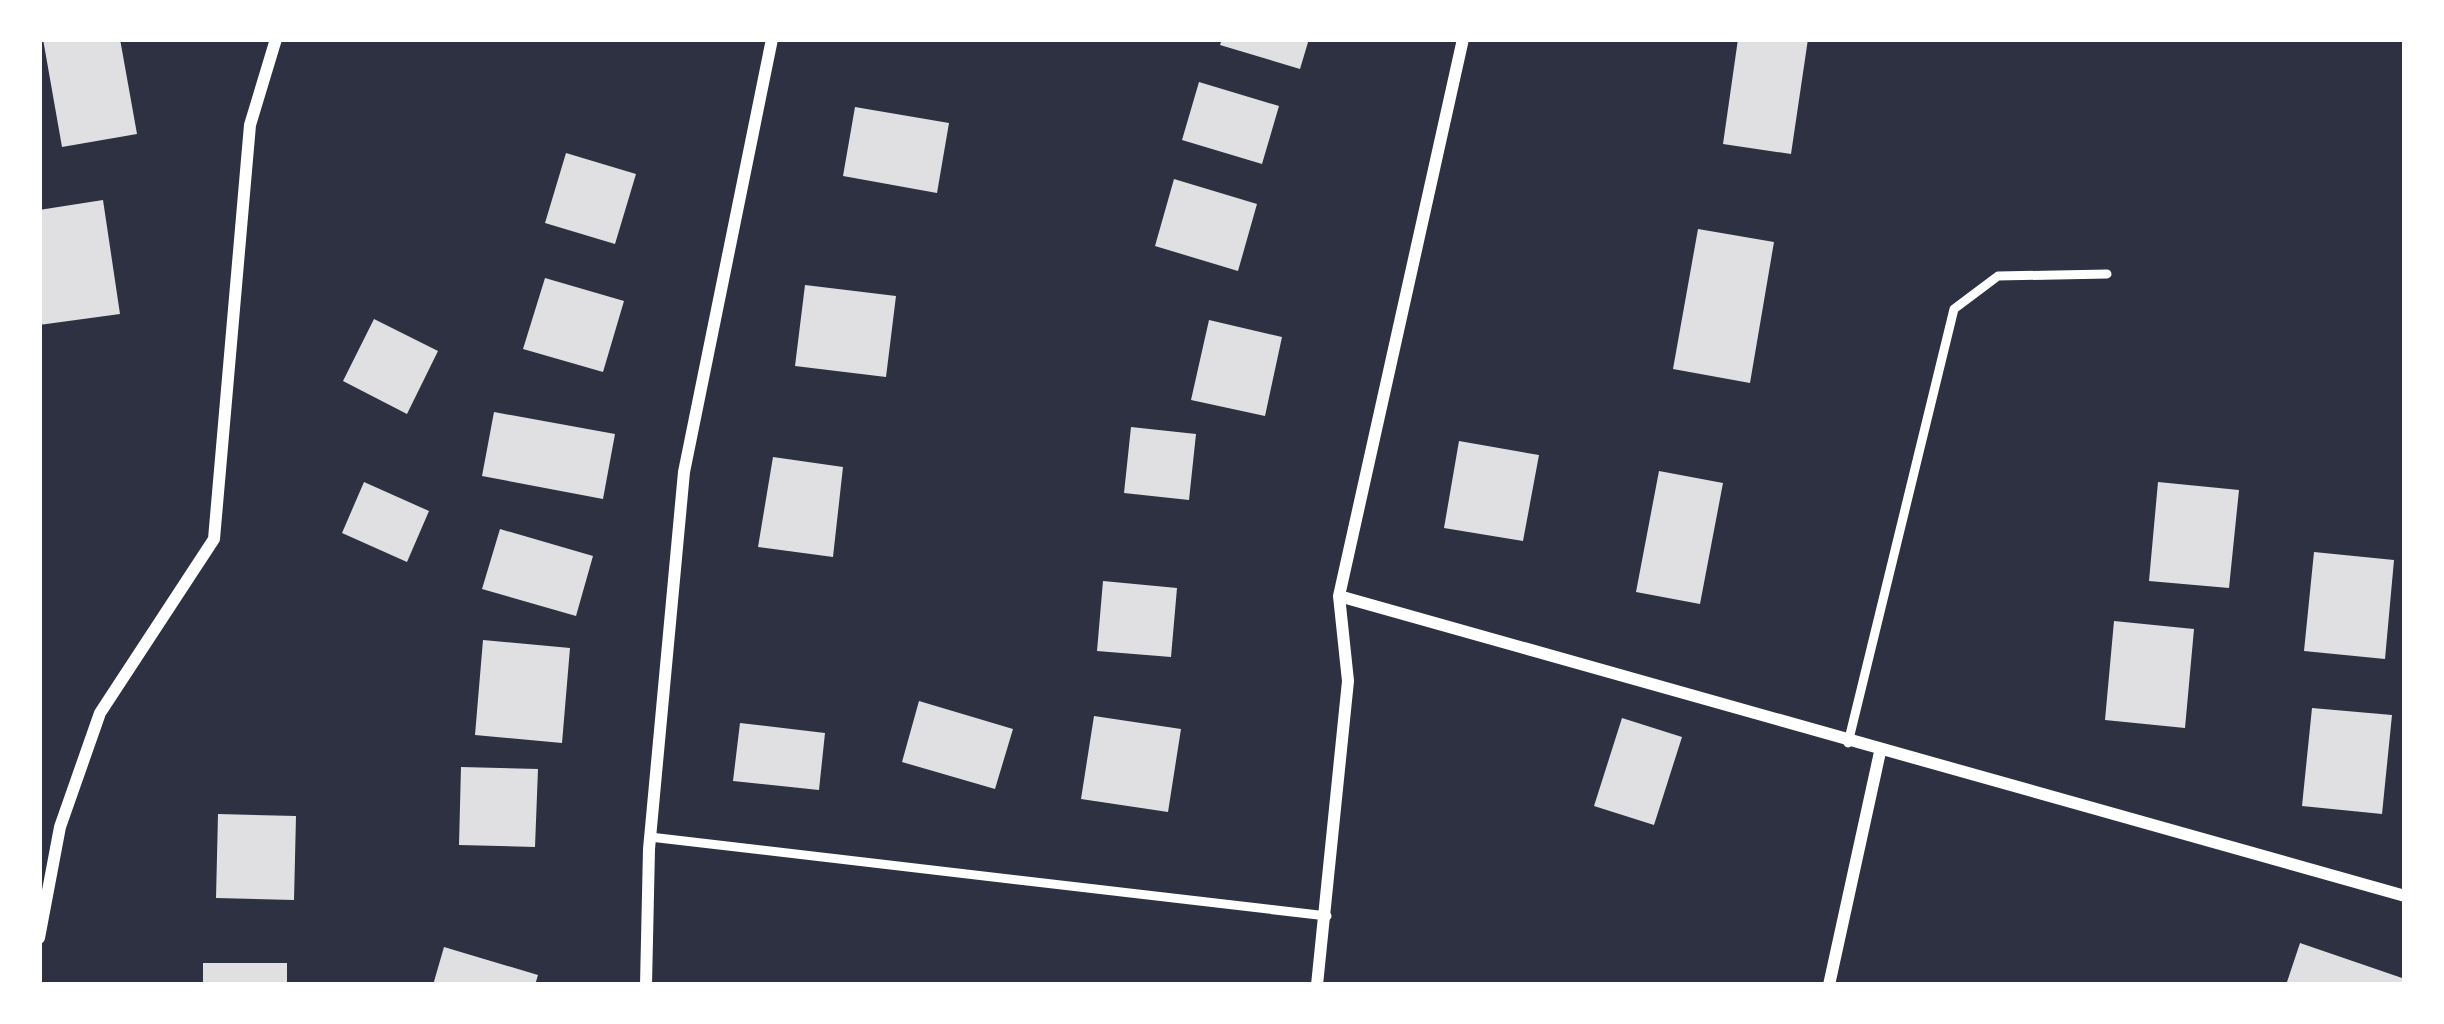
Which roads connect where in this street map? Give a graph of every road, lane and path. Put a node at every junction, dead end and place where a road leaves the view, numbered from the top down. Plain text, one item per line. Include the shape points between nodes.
1 (276, 39) edge
2 (772, 39) edge
3 (1463, 39) edge
4 (2107, 274) dead end
5 (1339, 596) junction
6 (1848, 743) junction
7 (1880, 752) junction
8 (650, 837) junction
9 (2405, 896) edge
10 (1327, 916) junction
11 (39, 938) edge
12 (646, 985) edge
13 (1317, 985) edge
14 (1829, 985) edge

1 - 11 street via 250,125 214,539 100,713 60,827
2 - 8 street via 684,472
3 - 5 street
4 - 6 lane via 1998,276 1954,309
5 - 6 street
5 - 10 street via 1348,681
6 - 7 street
7 - 9 street
7 - 14 street
8 - 10 lane
8 - 12 street
10 - 13 street

